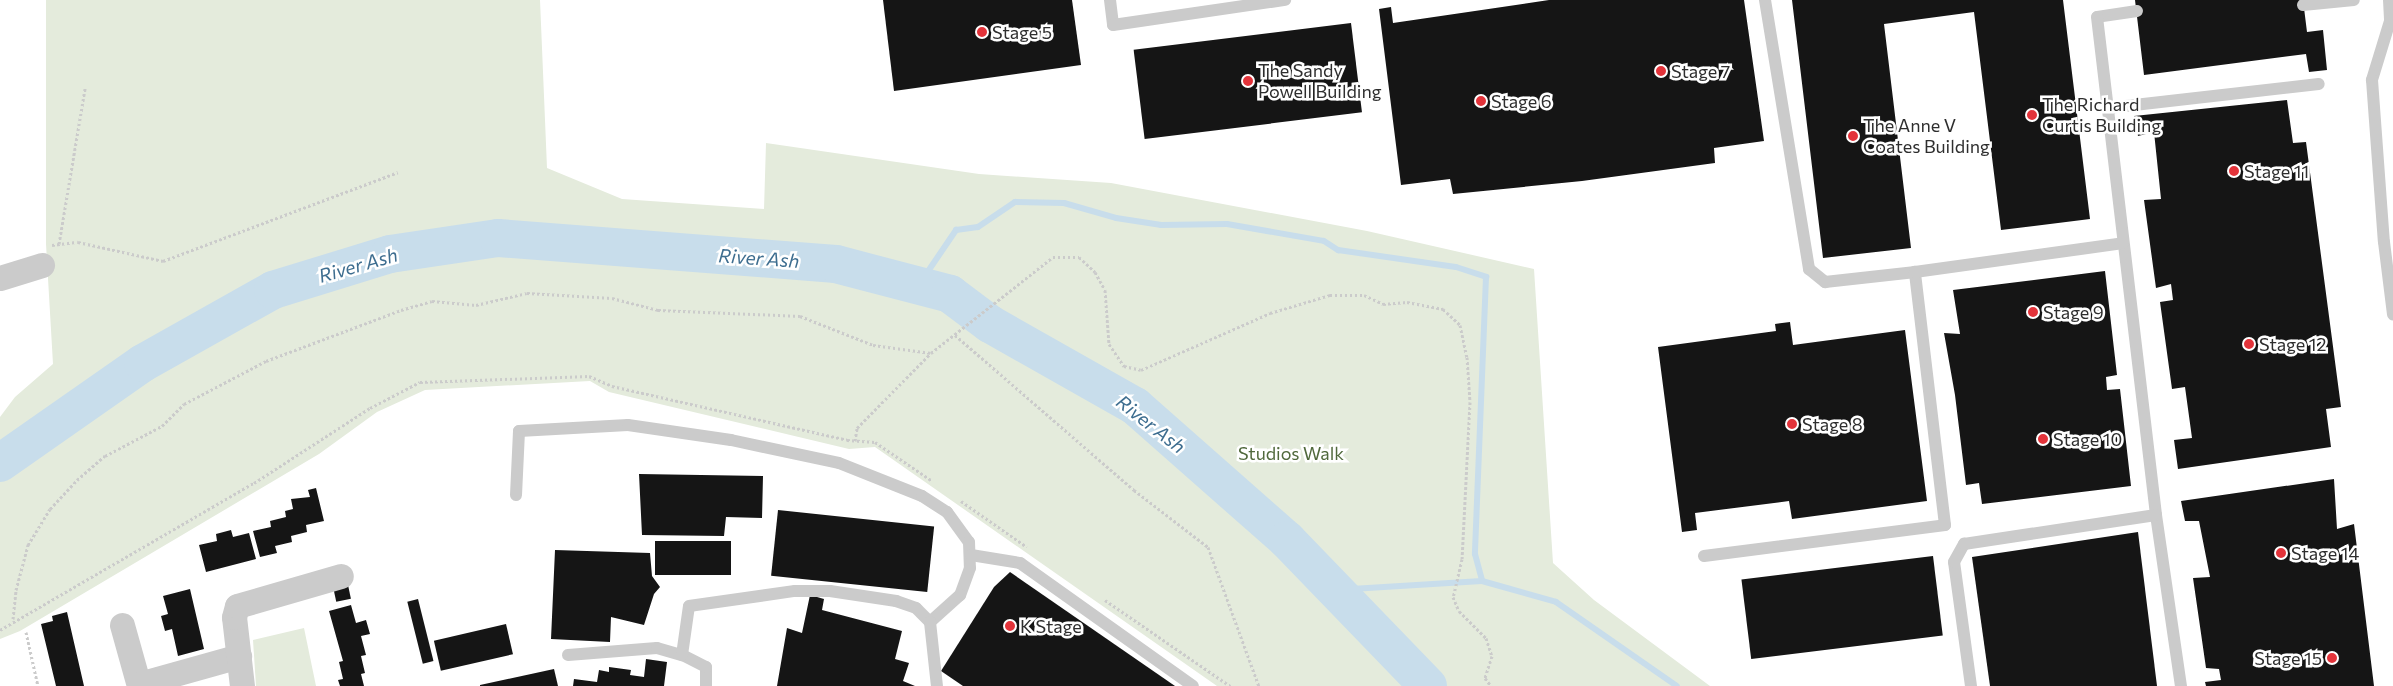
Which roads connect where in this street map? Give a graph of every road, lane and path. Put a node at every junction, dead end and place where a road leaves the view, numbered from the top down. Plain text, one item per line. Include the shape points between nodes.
1 (1110, 0) edge
2 (1285, 0) edge
3 (1765, 0) edge
4 (2354, 0) edge
5 (2389, 0) edge
6 (2303, 5) dead end
7 (2137, 11) dead end
8 (2320, 84) dead end
9 (85, 88) dead end
10 (2108, 108) junction
11 (398, 172) dead end
12 (2123, 243) junction
13 (59, 244) junction
14 (42, 265) joint
15 (1915, 272) junction
16 (0, 278) edge
17 (2393, 314) edge
18 (955, 335) junction
19 (931, 354) junction
20 (855, 441) junction
21 (940, 486) dead end
22 (516, 495) dead end
23 (956, 498) dead end
24 (2156, 515) junction
25 (1029, 548) dead end
26 (971, 555) junction
27 (1704, 556) dead end
28 (341, 576) dead end
29 (1102, 598) dead end
30 (13, 620) junction
31 (930, 622) junction
32 (122, 625) dead end
33 (0, 630) edge
34 (26, 632) dead end
35 (568, 655) dead end
36 (682, 655) junction
37 (239, 656) junction
38 (139, 685) edge
39 (38, 686) edge
40 (242, 686) edge
41 (706, 686) edge
42 (936, 686) edge
43 (1193, 686) edge
44 (1230, 686) edge
45 (1258, 686) edge
46 (1491, 686) edge
47 (1971, 686) edge
48 (2182, 686) edge

1 - 2 lane via 1113,25
3 - 15 lane via 1809,269 1825,282
4 - 6 lane
5 - 17 lane via 2390,21 2372,80 2384,242
7 - 10 lane via 2097,17
8 - 10 lane
9 - 13 path
10 - 12 lane
11 - 13 path via 162,261 78,242
12 - 15 lane
12 - 24 lane
13 - 14 path via 42,250
14 - 16 street
15 - 27 lane via 1945,525
18 - 19 path
18 - 45 path via 1134,490 1208,547
18 - 46 path via 1053,257 1078,258 1095,272 1105,290 1109,344 1124,366 1141,370 1270,313 1330,295 1364,295 1383,304 1408,302 1443,309 1460,325 1467,357 1470,402 1460,568 1454,597 1459,611 1486,638 1492,656 1485,678
19 - 20 path via 857,428
19 - 30 path via 873,345 800,316 658,310 612,298 527,292 476,305 432,301 400,310 266,361 184,404 162,426 105,456 50,509 28,545 16,590
20 - 21 path via 875,442
20 - 30 path via 612,386 590,376 420,382 370,408 254,483
22 - 26 lane via 519,431 628,425 674,430 839,463 922,496 947,512 969,542
23 - 25 path
24 - 47 lane via 1964,544 1954,562
24 - 48 lane
26 - 31 lane via 960,595
26 - 43 lane via 1020,563
28 - 37 street via 237,606 234,617
29 - 44 path
30 - 33 path
31 - 36 lane via 916,608 896,601 830,591 767,594 688,606
31 - 42 lane
32 - 38 street
34 - 39 path
35 - 36 lane via 656,648
36 - 41 lane via 706,667
37 - 38 street
37 - 40 street

